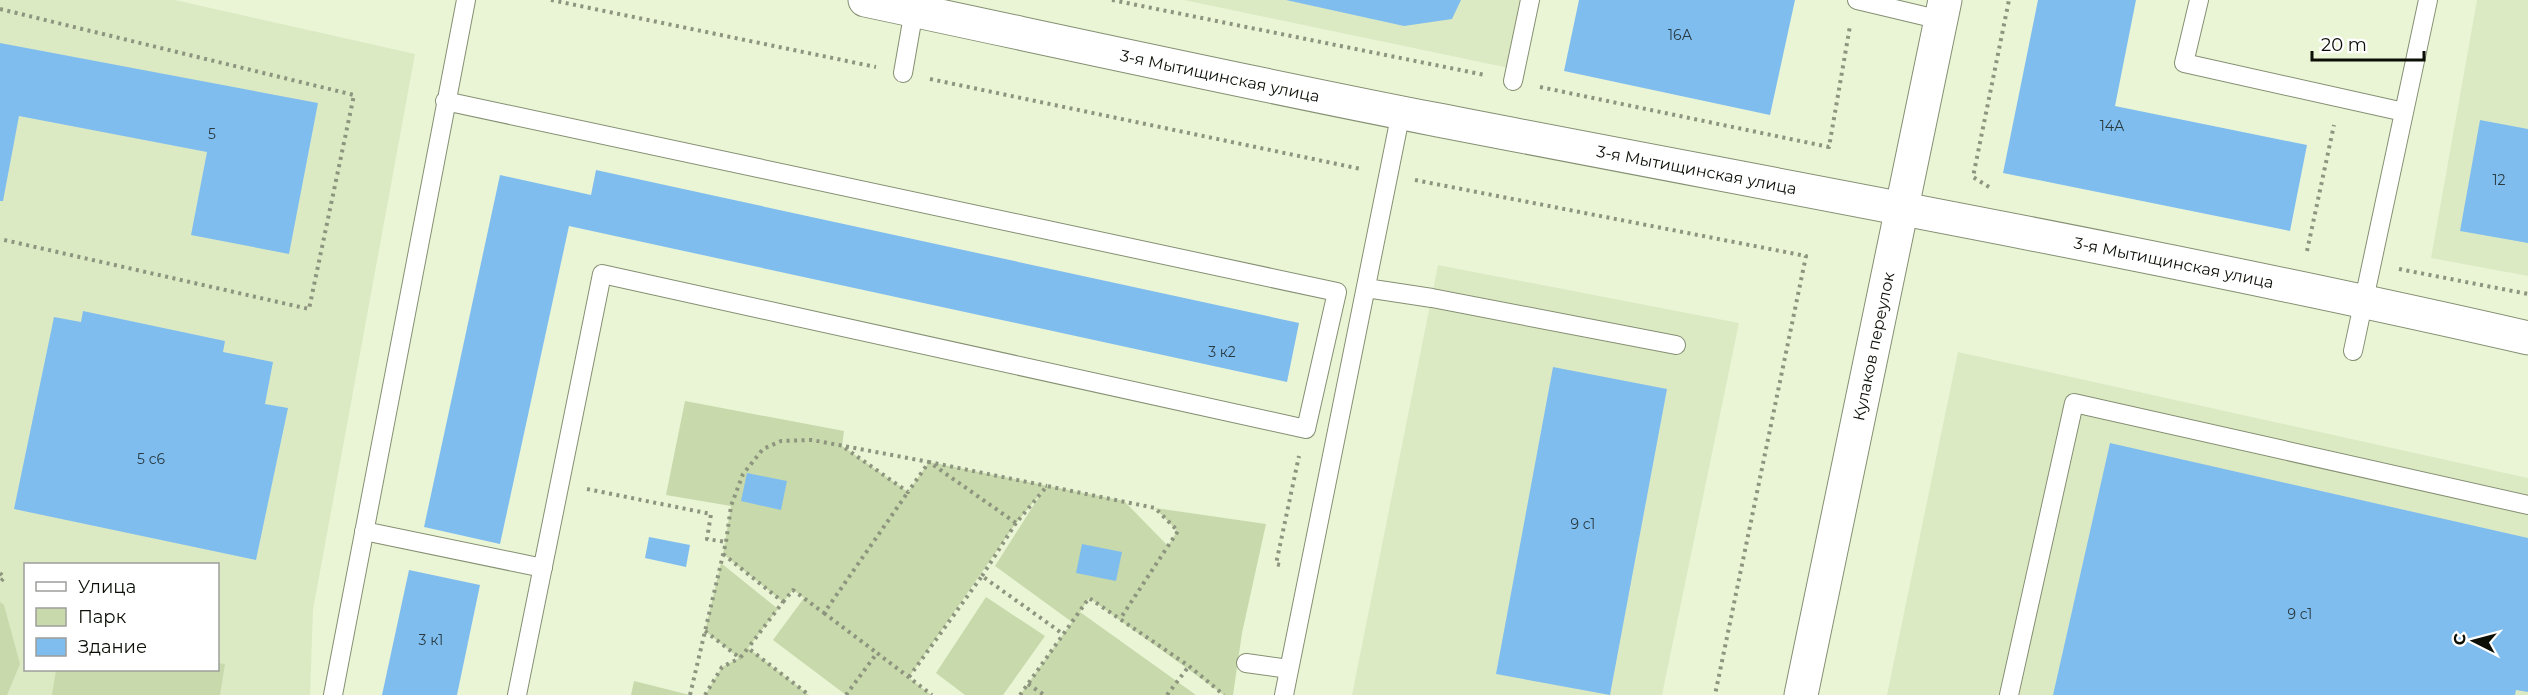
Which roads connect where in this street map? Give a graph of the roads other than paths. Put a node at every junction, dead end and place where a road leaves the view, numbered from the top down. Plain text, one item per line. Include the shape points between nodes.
1 (466, 0) edge
2 (865, 0) edge
3 (1530, 0) edge
4 (1857, 0) edge
5 (2199, 0) edge
6 (2428, 0) edge
7 (914, 10) junction
8 (1943, 10) edge
9 (903, 73) road end
10 (1513, 81) dead end
11 (445, 101) junction
12 (1401, 112) junction
13 (2404, 112) junction
14 (1902, 210) junction
15 (1366, 288) junction
16 (2362, 300) junction
17 (2528, 338) edge
18 (1676, 345) dead end
19 (2353, 351) dead end
20 (2528, 505) edge
21 (364, 531) junction
22 (543, 568) junction
23 (1246, 663) dead end
24 (1289, 669) junction
25 (333, 695) edge
26 (517, 695) edge
27 (1284, 695) edge
28 (1801, 695) edge
29 (2009, 695) edge

1 - 11 lane
2 - 7 street, 3-я Мытищинская улица
3 - 10 lane
4 - 8 lane
5 - 13 lane via 2184,63
6 - 13 lane
7 - 9 lane
7 - 12 street, 3-я Мытищинская улица
8 - 14 street, Кулаков переулок
11 - 21 lane
11 - 22 lane via 1337,292 1306,429 602,274
12 - 14 street, 3-я Мытищинская улица
12 - 15 lane
13 - 16 lane
14 - 16 street, 3-я Мытищинская улица
14 - 28 street, Кулаков переулок
15 - 18 lane via 1432,297
15 - 24 lane
16 - 17 street, 3-я Мытищинская улица
16 - 19 lane
20 - 29 lane via 2074,403
21 - 22 lane
21 - 25 lane
22 - 26 lane
23 - 24 lane
24 - 27 lane

